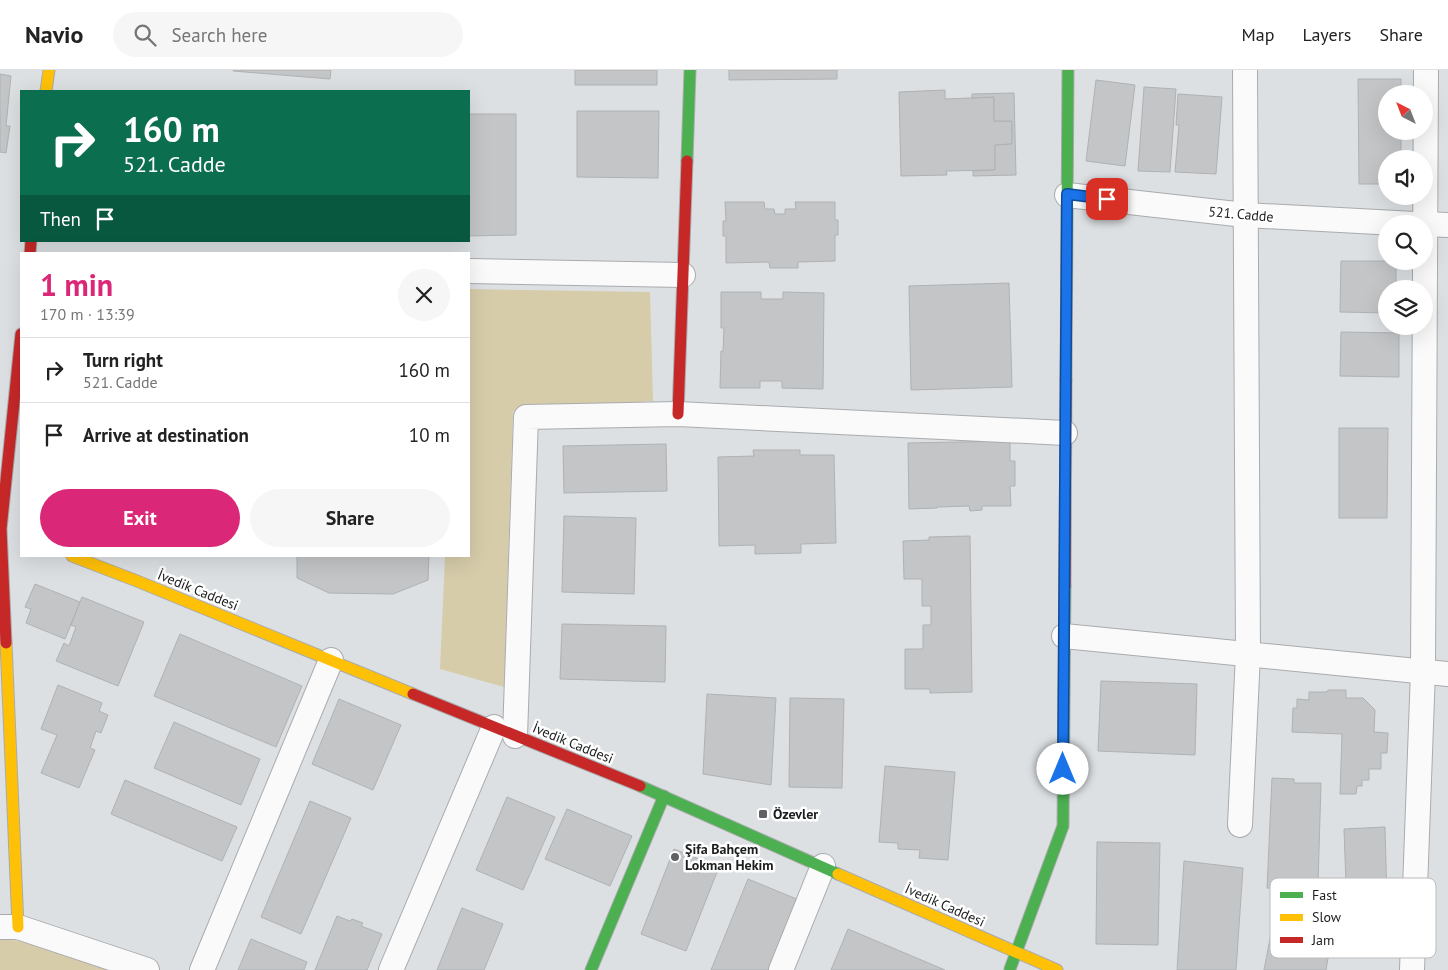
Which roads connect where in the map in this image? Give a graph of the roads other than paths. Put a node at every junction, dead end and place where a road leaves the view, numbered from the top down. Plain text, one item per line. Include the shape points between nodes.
1 (49, 70) edge
2 (690, 70) edge
3 (1068, 70) edge
4 (1244, 70) edge
5 (1426, 70) edge
6 (46, 90) edge
7 (1067, 194) junction
8 (1245, 215) junction
9 (1428, 215) edge
10 (1378, 222) edge
11 (1427, 270) edge
12 (470, 271) edge
13 (683, 275) junction
14 (20, 344) edge
15 (678, 414) junction
16 (1066, 433) junction
17 (1, 529) edge
18 (14, 534) dead end
19 (75, 557) edge
20 (1064, 636) junction
21 (1248, 654) junction
22 (331, 660) junction
23 (1423, 672) junction
24 (1448, 674) edge
25 (505, 731) junction
26 (664, 796) junction
27 (1240, 825) dead end
28 (823, 866) junction
29 (1415, 878) edge
30 (9, 927) edge
31 (1016, 953) junction
32 (147, 970) edge
33 (202, 970) edge
34 (391, 970) edge
35 (591, 970) edge
36 (781, 970) edge
37 (1009, 970) edge
38 (1058, 970) edge

1 - 6 street
2 - 13 street
3 - 7 street
4 - 8 street
5 - 9 street
7 - 8 street, 521. Cadde
7 - 16 street
8 - 10 street, 521. Cadde
8 - 21 street
11 - 23 street
12 - 13 street
13 - 15 street
14 - 17 street
15 - 16 street
15 - 25 street via 526,417
16 - 20 street
17 - 18 street
17 - 30 street
19 - 22 street, İvedik Caddesi
20 - 21 street
20 - 31 street via 1063,826
21 - 23 street
21 - 27 street
22 - 25 street, İvedik Caddesi
22 - 33 street
23 - 24 street
23 - 29 street
25 - 26 street, İvedik Caddesi
25 - 34 street
26 - 28 street, İvedik Caddesi
26 - 35 street
28 - 31 street, İvedik Caddesi
28 - 36 street
30 - 32 street
31 - 37 street
31 - 38 street, İvedik Caddesi

